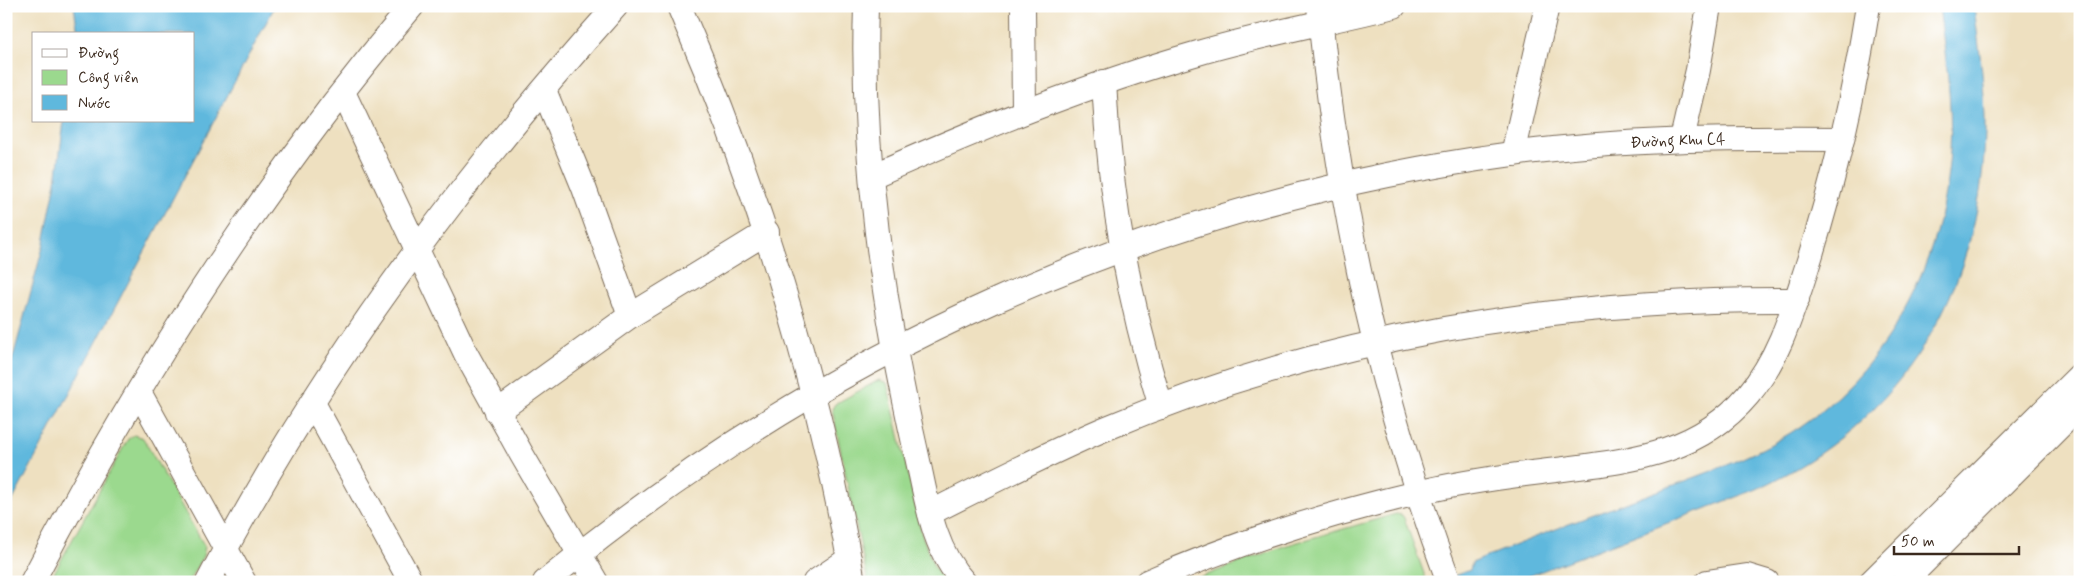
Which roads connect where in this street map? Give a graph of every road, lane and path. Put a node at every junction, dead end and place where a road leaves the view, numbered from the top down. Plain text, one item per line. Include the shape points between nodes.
1 (412, 6) edge
2 (616, 6) edge
3 (679, 6) edge
4 (866, 6) edge
5 (1022, 6) edge
6 (1394, 6) edge
7 (1547, 6) edge
8 (1709, 6) edge
9 (1868, 6) edge
10 (1319, 15) edge
11 (1104, 82) junction
12 (544, 90) junction
13 (343, 92) junction
14 (1024, 111) junction
15 (1682, 140) junction
16 (1842, 140) junction
17 (1512, 154) junction
18 (872, 176) junction
19 (1342, 185) junction
20 (767, 232) junction
21 (1121, 249) junction
22 (416, 250) junction
23 (1797, 300) junction
24 (630, 316) junction
25 (1373, 343) junction
26 (894, 349) junction
27 (2080, 375) edge
28 (138, 392) junction
29 (814, 393) junction
30 (312, 403) junction
31 (2080, 406) edge
32 (1161, 407) junction
33 (497, 412) junction
34 (1416, 493) junction
35 (930, 513) junction
36 (225, 549) junction
37 (579, 554) junction
38 (851, 571) edge
39 (1447, 577) edge
40 (32, 582) edge
41 (208, 582) edge
42 (244, 582) edge
43 (410, 582) edge
44 (545, 582) edge
45 (596, 582) edge
46 (815, 582) edge
47 (964, 582) edge
48 (1147, 582) edge
49 (1707, 582) edge
50 (1767, 582) edge
51 (1871, 582) edge
52 (1904, 582) edge

1 - 13 street
2 - 12 street
3 - 20 street
4 - 18 street
5 - 14 street
6 - 10 street
7 - 17 street
8 - 15 street
9 - 16 street
10 - 11 street
10 - 19 street
11 - 14 street
11 - 21 street via 1112,186
12 - 22 street
12 - 24 street via 584,188
13 - 22 street
13 - 28 street via 225,255
14 - 18 street
15 - 16 street, Đường Khu C4
15 - 17 street, Đường Khu C4
16 - 23 street
17 - 19 street, Đường Khu C4
18 - 26 street
19 - 21 street, Đường Khu C4 via 1228,214
19 - 25 street
20 - 24 street
20 - 29 street
21 - 26 street, Đường Khu C4 via 1020,290
21 - 32 street
22 - 30 street
22 - 33 street
23 - 25 street via 1678,301 1565,311
23 - 34 street via 1773,359 1748,396 1726,416 1688,441 1640,459 1490,479
24 - 33 street
25 - 32 street via 1293,363
25 - 34 street
26 - 29 street, Đường Khu C4
26 - 35 street
27 - 51 street
28 - 36 street
28 - 40 street
29 - 37 street, Đường Khu C4 via 689,472
29 - 38 street
30 - 36 street
30 - 43 street
31 - 52 street
32 - 35 street via 1032,462
33 - 37 street
34 - 39 street
34 - 48 street via 1249,540
35 - 47 street via 945,556
36 - 41 street
36 - 42 street
37 - 44 street, Đường Khu C4
37 - 45 street
38 - 46 street
49 - 50 street via 1747,576

